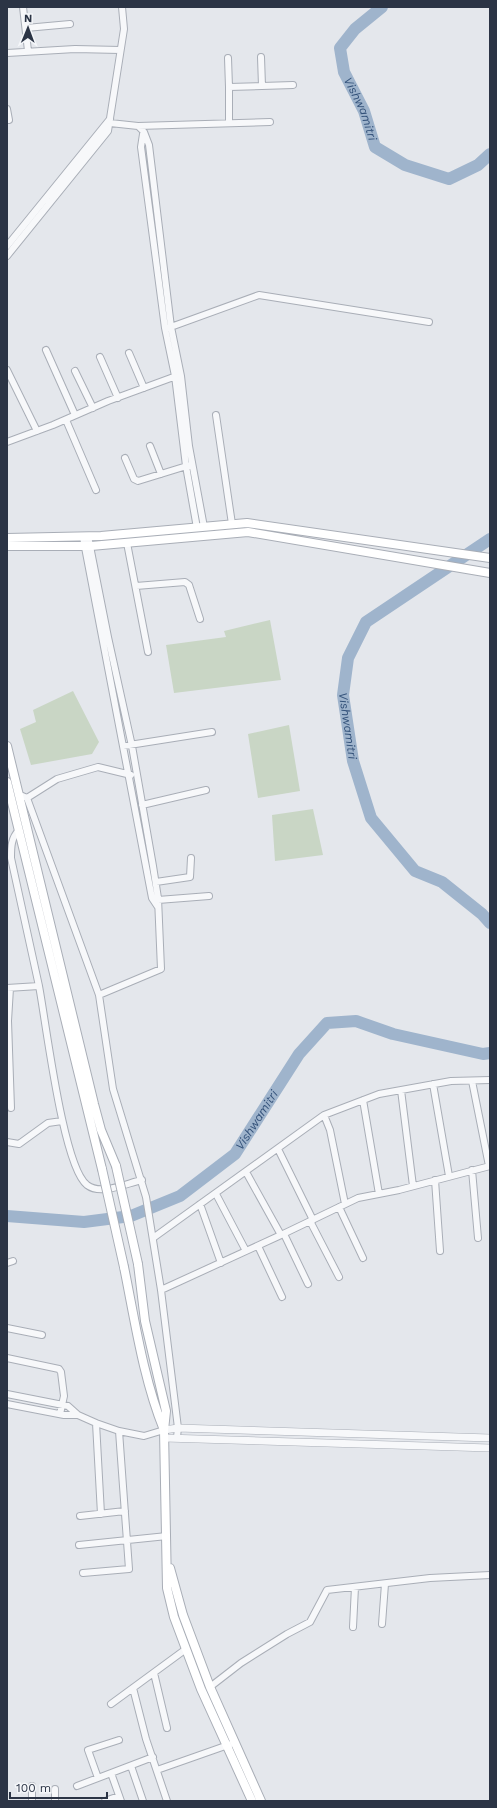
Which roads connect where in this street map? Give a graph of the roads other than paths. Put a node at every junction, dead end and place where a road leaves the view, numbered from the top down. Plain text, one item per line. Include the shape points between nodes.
1 (23, 7) edge
2 (122, 7) edge
3 (70, 24) dead end
4 (26, 28) junction
5 (120, 50) junction
6 (28, 52) junction
7 (7, 53) edge
8 (261, 57) dead end
9 (228, 58) dead end
10 (293, 85) dead end
11 (262, 86) junction
12 (229, 87) junction
13 (7, 109) edge
14 (7, 120) edge
15 (110, 121) junction
16 (270, 122) dead end
17 (229, 124) junction
18 (138, 126) junction
19 (7, 246) edge
20 (7, 256) edge
21 (429, 322) dead end
22 (168, 328) junction
23 (46, 350) dead end
24 (129, 353) dead end
25 (100, 357) dead end
26 (7, 370) edge
27 (75, 371) dead end
28 (178, 376) junction
29 (144, 388) junction
30 (118, 398) junction
31 (92, 408) junction
32 (75, 415) junction
33 (216, 415) dead end
34 (66, 420) junction
35 (37, 431) junction
36 (7, 442) edge
37 (150, 446) dead end
38 (125, 458) dead end
39 (189, 465) junction
40 (162, 474) junction
41 (96, 490) dead end
42 (232, 524) junction
43 (199, 527) junction
44 (86, 536) junction
45 (197, 537) junction
46 (7, 538) edge
47 (368, 541) junction
48 (127, 543) junction
49 (7, 546) edge
50 (88, 546) junction
51 (366, 552) junction
52 (490, 558) edge
53 (490, 573) edge
54 (136, 586) junction
55 (200, 619) dead end
56 (148, 652) dead end
57 (113, 678) junction
58 (212, 732) dead end
59 (7, 746) edge
60 (123, 746) junction
61 (132, 746) junction
62 (128, 774) junction
63 (137, 776) junction
64 (7, 782) edge
65 (206, 790) dead end
66 (23, 797) junction
67 (142, 805) junction
68 (19, 830) junction
69 (191, 858) dead end
70 (156, 882) junction
71 (209, 896) dead end
72 (158, 900) junction
73 (158, 907) junction
74 (39, 986) junction
75 (8, 988) edge
76 (99, 995) junction
77 (8, 1021) edge
78 (490, 1080) edge
79 (472, 1081) junction
80 (433, 1084) junction
81 (401, 1090) junction
82 (9, 1094) edge
83 (363, 1100) junction
84 (11, 1108) dead end
85 (324, 1114) junction
86 (62, 1120) junction
87 (7, 1142) edge
88 (278, 1149) junction
89 (490, 1166) edge
90 (472, 1170) junction
91 (246, 1172) junction
92 (449, 1176) junction
93 (142, 1180) junction
94 (435, 1180) junction
95 (413, 1186) junction
96 (216, 1194) junction
97 (379, 1194) junction
98 (200, 1204) junction
99 (342, 1206) junction
100 (311, 1220) junction
101 (282, 1234) junction
102 (153, 1236) junction
103 (478, 1238) dead end
104 (258, 1246) junction
105 (246, 1251) junction
106 (440, 1251) dead end
107 (363, 1258) dead end
108 (221, 1263) junction
109 (339, 1277) dead end
110 (308, 1284) dead end
111 (161, 1290) junction
112 (282, 1297) dead end
113 (7, 1328) edge
114 (42, 1335) dead end
115 (7, 1358) edge
116 (7, 1394) edge
117 (7, 1404) edge
118 (62, 1404) junction
119 (60, 1414) junction
120 (78, 1415) junction
121 (96, 1423) junction
122 (178, 1428) junction
123 (120, 1431) junction
124 (164, 1434) junction
125 (177, 1437) junction
126 (490, 1438) edge
127 (490, 1448) edge
128 (125, 1511) junction
129 (101, 1514) junction
130 (80, 1516) dead end
131 (167, 1536) junction
132 (127, 1541) junction
133 (80, 1545) dead end
134 (168, 1559) junction
135 (83, 1573) dead end
136 (490, 1575) edge
137 (386, 1584) junction
138 (355, 1587) junction
139 (382, 1624) dead end
140 (353, 1627) dead end
141 (186, 1649) junction
142 (154, 1673) junction
143 (210, 1687) junction
144 (133, 1688) junction
145 (111, 1704) dead end
146 (167, 1728) dead end
147 (119, 1740) dead end
148 (231, 1744) junction
149 (153, 1758) junction
150 (131, 1766) junction
151 (157, 1770) junction
152 (111, 1774) junction
153 (98, 1778) junction
154 (32, 1786) dead end
155 (77, 1786) dead end
156 (55, 1789) dead end
157 (120, 1799) edge
158 (32, 1801) edge
159 (55, 1801) edge
160 (105, 1801) edge
161 (143, 1801) edge
162 (167, 1801) edge
163 (252, 1801) edge
164 (261, 1801) edge

1 - 4 street
2 - 5 street via 124,29
3 - 4 street
4 - 6 street
5 - 6 street
5 - 15 street
6 - 7 street
8 - 11 street
9 - 12 street
10 - 11 street
11 - 12 street
12 - 17 street
13 - 14 street
15 - 18 street
15 - 19 street
15 - 20 street via 108,131
16 - 17 street
17 - 18 street
18 - 22 street via 144,132 142,147
21 - 22 street via 259,295
22 - 28 street
23 - 32 street
24 - 29 street
25 - 30 street
26 - 35 street
27 - 31 street
28 - 29 street
28 - 39 street
29 - 30 street
30 - 31 street
31 - 32 street
32 - 34 street
33 - 42 street
34 - 35 street
34 - 41 street
35 - 36 street
37 - 40 street
38 - 40 street via 135,480 140,481
39 - 40 street
39 - 43 street
42 - 43 main road
42 - 47 main road via 247,523
43 - 44 main road
43 - 45 main road
44 - 46 main road
44 - 50 street
45 - 48 main road
45 - 51 main road via 248,532
47 - 51 main road
47 - 52 main road
48 - 50 main road
48 - 54 street
49 - 50 main road
50 - 57 street
51 - 53 main road
54 - 55 street via 185,582
54 - 56 street
57 - 60 street
57 - 61 street
58 - 61 street
59 - 66 main road
60 - 61 street
60 - 62 street
61 - 63 street
62 - 63 street
62 - 66 street via 98,767 57,779
62 - 73 street via 152,898
63 - 67 street
64 - 68 main road
65 - 67 street
66 - 76 street
66 - 124 main road, bridge via 94,1104 116,1166 138,1264 148,1336 166,1411
67 - 70 street
68 - 74 street via 11,844 11,858
68 - 124 main road, bridge via 102,1169 148,1380
69 - 70 street via 190,877
70 - 72 street
71 - 72 street
72 - 73 street
73 - 76 street via 161,969
74 - 75 street
74 - 86 street
75 - 77 street
76 - 93 street via 113,1089
77 - 82 street
78 - 79 street
79 - 80 street
79 - 89 street
80 - 81 street
80 - 92 street
81 - 83 street
81 - 95 street
82 - 84 street
83 - 85 street
83 - 97 street
85 - 88 street
85 - 99 street via 330,1130
86 - 87 street via 48,1122 19,1144
86 - 93 street via 78,1172 86,1185 101,1190
88 - 91 street
88 - 100 street
89 - 90 street
90 - 92 street
90 - 103 street
91 - 96 street
91 - 101 street
92 - 94 street
93 - 102 street
94 - 95 street
94 - 106 street
95 - 97 street
96 - 98 street
96 - 105 street
97 - 99 street via 358,1198
98 - 102 street
98 - 108 street
99 - 100 street
99 - 107 street
100 - 101 street
100 - 109 street
101 - 104 street
101 - 110 street
102 - 111 street
104 - 105 street
104 - 112 street
105 - 108 street
108 - 111 street
111 - 122 street
113 - 114 street
115 - 118 street via 58,1369 64,1396
116 - 118 street
117 - 119 street
118 - 119 street
118 - 120 street
119 - 120 street
120 - 121 street
121 - 123 street
121 - 129 street
122 - 124 street
122 - 125 street
122 - 126 street
123 - 124 street via 144,1436
123 - 128 street
124 - 125 street
124 - 131 main road
125 - 127 street
128 - 129 street
128 - 132 street
129 - 130 street
131 - 132 street
131 - 134 main road
132 - 133 street
132 - 135 street via 129,1569
134 - 141 main road via 167,1588
134 - 143 main road via 182,1615
136 - 137 street via 430,1578
137 - 138 street
137 - 139 street
138 - 140 street
138 - 143 street via 327,1590 310,1622 241,1663
141 - 142 street
141 - 148 main road via 201,1689
142 - 144 street
142 - 146 street
143 - 148 main road
144 - 145 street
144 - 149 street
147 - 153 street via 88,1750
148 - 151 street
148 - 163 main road
148 - 164 main road
149 - 150 street
149 - 151 street
150 - 152 street
150 - 161 street
151 - 162 street
152 - 153 street
152 - 157 street
153 - 155 street
154 - 158 street
156 - 159 street
157 - 160 street

